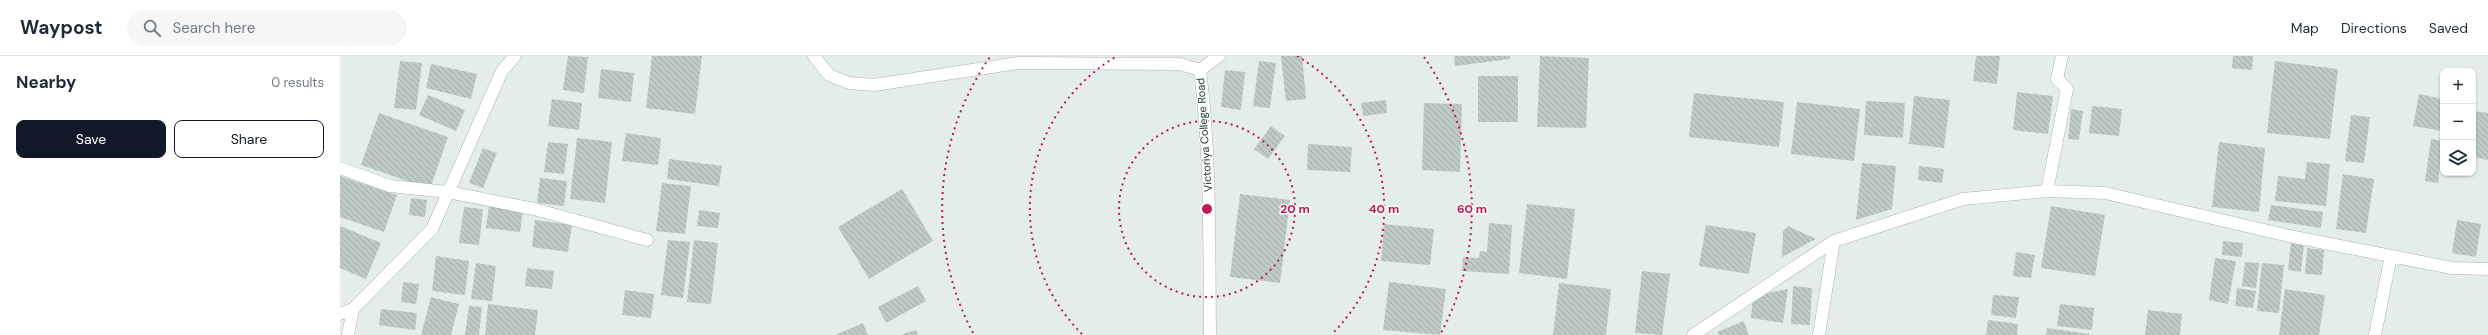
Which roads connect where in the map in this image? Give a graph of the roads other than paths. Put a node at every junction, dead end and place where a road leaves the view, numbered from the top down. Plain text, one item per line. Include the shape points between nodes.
1 (515, 56) edge
2 (814, 56) edge
3 (1219, 56) edge
4 (2062, 56) edge
5 (1200, 70) junction
6 (340, 168) edge
7 (2047, 191) junction
8 (448, 192) junction
9 (647, 240) dead end
10 (1834, 241) junction
11 (2391, 256) junction
12 (2488, 269) edge
13 (353, 309) junction
14 (340, 314) edge
15 (348, 335) edge
16 (1210, 335) edge
17 (1693, 335) edge
18 (1819, 335) edge
19 (2375, 335) edge

1 - 8 street via 502,71
2 - 5 street, Victoriya College Road via 829,75 849,83 874,85 1018,63 1180,64
3 - 5 street
4 - 7 street via 2057,79 2067,89
5 - 16 street, Victoriya College Road via 1205,112
6 - 8 street via 390,186
7 - 10 street via 1963,199
7 - 11 street via 2105,193 2289,236
8 - 9 street via 534,209
8 - 13 street via 432,229
10 - 17 street
10 - 18 street
11 - 12 street via 2452,268
11 - 19 street
13 - 14 street
13 - 15 street

